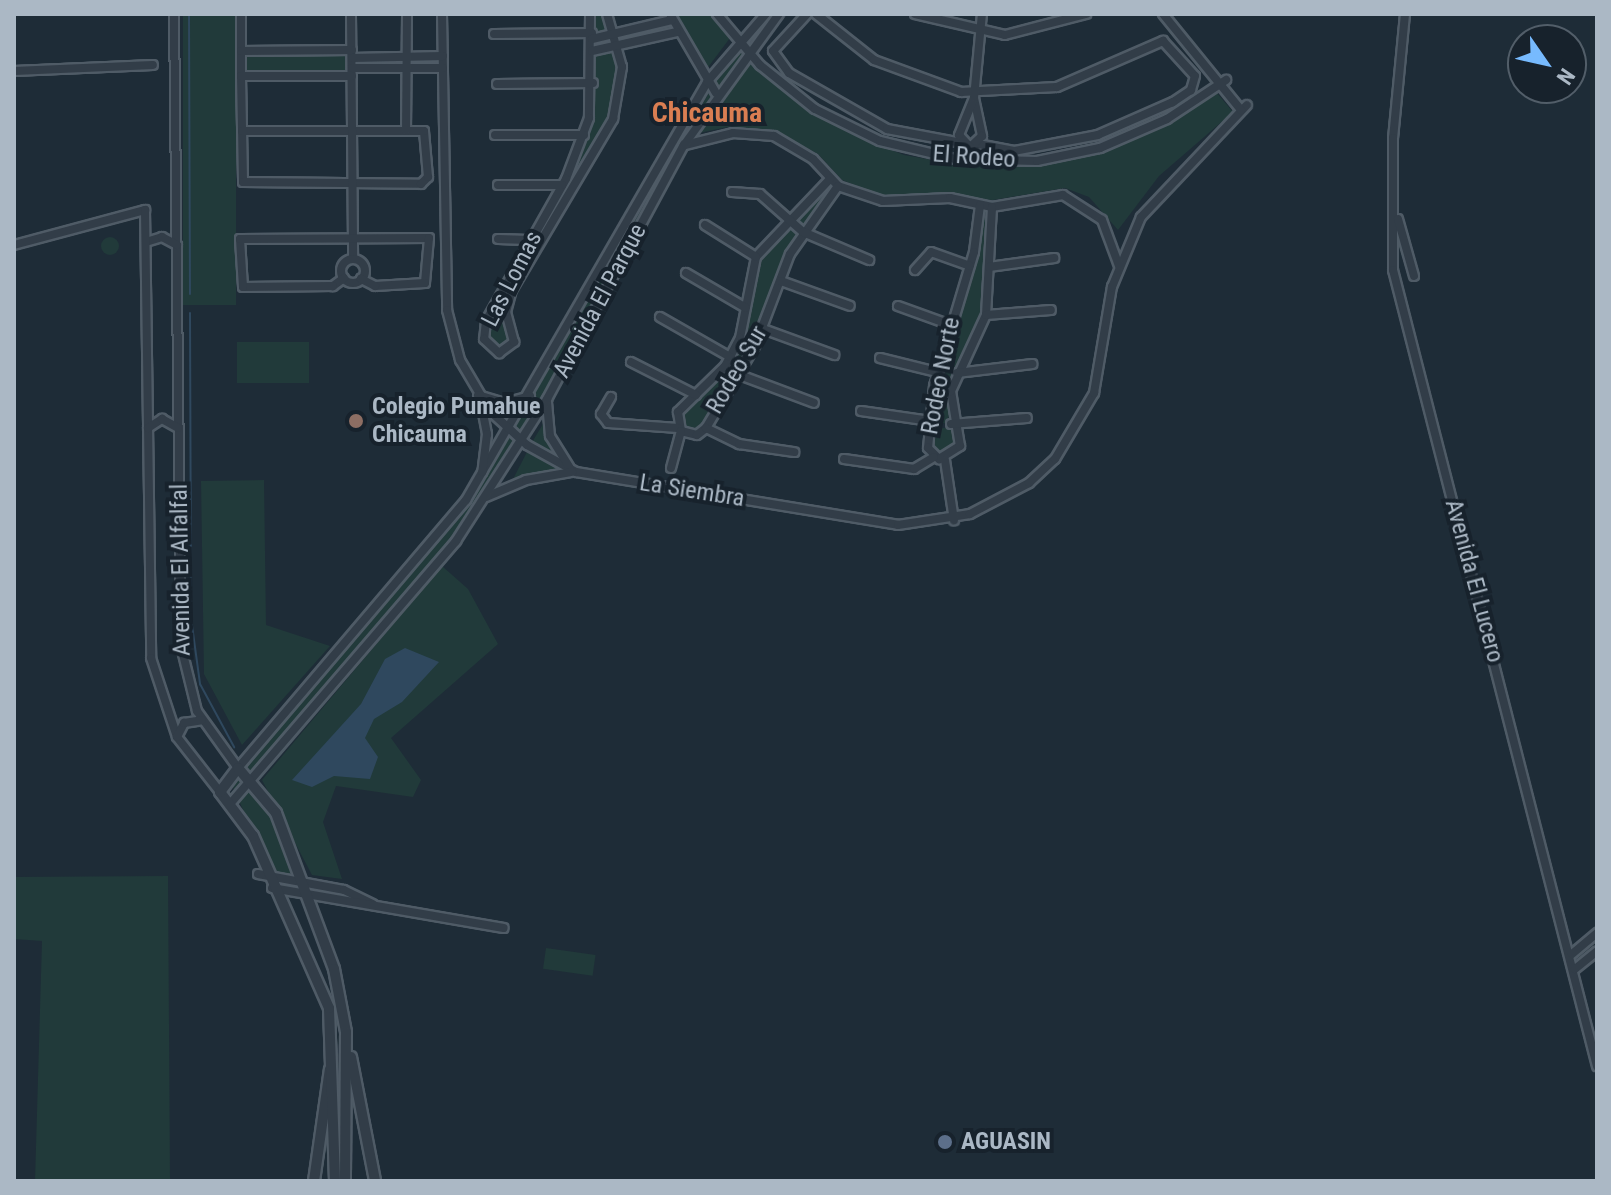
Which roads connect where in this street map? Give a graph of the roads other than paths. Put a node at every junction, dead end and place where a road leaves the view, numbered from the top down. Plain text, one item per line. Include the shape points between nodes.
1 (174, 14) edge
2 (241, 14) edge
3 (351, 14) edge
4 (407, 14) edge
5 (442, 14) edge
6 (590, 14) edge
7 (607, 14) edge
8 (717, 14) edge
9 (766, 14) edge
10 (779, 14) edge
11 (807, 14) edge
12 (816, 14) edge
13 (915, 14) edge
14 (982, 14) edge
15 (1086, 14) edge
16 (1163, 14) edge
17 (1405, 14) edge
18 (671, 17) edge
19 (677, 32) junction
20 (616, 33) junction
21 (494, 34) dead end
22 (980, 34) junction
23 (592, 36) junction
24 (739, 41) junction
25 (619, 45) junction
26 (241, 51) junction
27 (592, 51) junction
28 (749, 52) junction
29 (352, 54) junction
30 (443, 56) junction
31 (406, 57) junction
32 (153, 65) dead end
33 (406, 68) junction
34 (443, 68) junction
35 (14, 71) edge
36 (352, 72) junction
37 (241, 76) junction
38 (707, 82) junction
39 (1223, 82) junction
40 (593, 83) junction
41 (497, 84) dead end
42 (716, 93) junction
43 (975, 96) junction
44 (242, 131) junction
45 (352, 131) junction
46 (406, 131) junction
47 (495, 135) dead end
48 (584, 135) junction
49 (962, 143) junction
50 (978, 144) junction
51 (684, 145) junction
52 (575, 156) junction
53 (591, 165) junction
54 (830, 179) junction
55 (352, 183) junction
56 (498, 185) dead end
57 (562, 185) junction
58 (838, 186) junction
59 (732, 192) dead end
60 (980, 205) junction
61 (1395, 206) junction
62 (992, 207) junction
63 (790, 221) junction
64 (705, 225) dead end
65 (803, 232) junction
66 (353, 234) junction
67 (498, 239) dead end
68 (536, 240) junction
69 (146, 242) junction
70 (14, 245) edge
71 (177, 245) junction
72 (756, 257) junction
73 (1054, 258) dead end
74 (353, 259) junction
75 (869, 260) dead end
76 (971, 261) junction
77 (989, 262) junction
78 (1119, 266) junction
79 (915, 270) dead end
80 (686, 273) dead end
81 (1414, 276) dead end
82 (344, 278) junction
83 (361, 279) junction
84 (781, 281) junction
85 (850, 306) dead end
86 (898, 306) dead end
87 (746, 308) junction
88 (1051, 310) dead end
89 (986, 315) junction
90 (660, 317) dead end
91 (948, 324) junction
92 (763, 329) junction
93 (740, 338) junction
94 (755, 346) junction
95 (834, 355) dead end
96 (730, 357) junction
97 (880, 358) dead end
98 (631, 362) dead end
99 (1032, 364) dead end
100 (937, 372) junction
101 (957, 373) junction
102 (737, 374) junction
103 (934, 386) junction
104 (951, 391) junction
105 (478, 395) junction
106 (696, 395) junction
107 (531, 396) junction
108 (611, 397) dead end
109 (547, 399) junction
110 (814, 403) dead end
111 (861, 411) dead end
112 (1027, 418) dead end
113 (930, 421) junction
114 (951, 424) junction
115 (148, 428) junction
116 (706, 428) junction
117 (178, 429) junction
118 (680, 429) junction
119 (510, 432) junction
120 (522, 441) junction
121 (794, 452) dead end
122 (934, 457) junction
123 (844, 459) dead end
124 (945, 460) junction
125 (671, 468) dead end
126 (576, 472) junction
127 (480, 479) junction
128 (486, 498) junction
129 (954, 520) junction
130 (444, 529) junction
131 (456, 541) junction
132 (416, 565) junction
133 (426, 577) junction
134 (333, 659) junction
135 (344, 669) junction
136 (202, 720) junction
137 (177, 737) junction
138 (238, 768) junction
139 (250, 779) junction
140 (220, 792) junction
141 (230, 804) junction
142 (266, 879) junction
143 (304, 882) junction
144 (309, 896) junction
145 (380, 909) junction
146 (504, 928) dead end
147 (1597, 933) edge
148 (1597, 951) edge
149 (1572, 954) junction
150 (1575, 969) junction
151 (346, 1032) junction
152 (333, 1036) junction
153 (1597, 1066) edge
154 (314, 1181) edge
155 (335, 1181) edge
156 (345, 1181) edge
157 (375, 1181) edge

1 - 71 street, Avenida El Alfalfal
2 - 26 street
3 - 29 street
4 - 31 street
5 - 30 street, La Siembra
6 - 23 street, Las Lomas
7 - 20 street, Las Lomas
8 - 24 street, El Rodeo
9 - 24 street, Avenida El Parque
10 - 28 street, Avenida El Parque
11 - 49 street via 773,51 789,73 887,129
12 - 43 street via 874,60
13 - 22 street
14 - 22 street
15 - 22 street via 1031,33
16 - 39 street
17 - 61 street, Avenida El Lucero via 1393,138
18 - 19 street
18 - 20 street
19 - 25 street
19 - 38 street
20 - 23 street
20 - 25 street, Las Lomas
21 - 23 street
22 - 43 street
23 - 27 street, Las Lomas
24 - 28 street, El Rodeo
24 - 38 street, Avenida El Parque
25 - 27 street
25 - 53 street, Las Lomas via 618,102
26 - 29 street
26 - 37 street
27 - 40 street, Las Lomas
28 - 39 street, El Rodeo via 787,88 853,129 970,161 1037,161 1100,148 1158,123
28 - 42 street, Avenida El Parque
29 - 31 street
29 - 36 street
30 - 31 street
30 - 34 street, La Siembra
31 - 33 street
32 - 35 street
33 - 34 street
33 - 36 street
33 - 46 street
34 - 105 street, La Siembra via 447,310
36 - 37 street
36 - 45 street
37 - 44 street
38 - 42 street
38 - 107 street, Avenida El Parque
39 - 78 street, La Siembra via 1244,108 1165,184 1134,230
40 - 41 street
40 - 48 street, Las Lomas
42 - 51 street, Avenida El Parque
43 - 49 street
43 - 50 street
43 - 50 street via 1073,83 1163,41 1195,76 1191,90 1173,102 1098,135 1014,151
44 - 45 street
44 - 55 street via 243,182
45 - 46 street
45 - 55 street
46 - 55 street via 428,136 426,181
47 - 48 street
48 - 52 street, Las Lomas
49 - 50 street
51 - 54 street, El Rodeo via 733,133 774,136
51 - 109 street, Avenida El Parque
52 - 53 street
52 - 57 street, Las Lomas
53 - 68 street, Las Lomas
54 - 58 street, El Rodeo
54 - 63 street
55 - 66 street
56 - 57 street
57 - 68 street, Las Lomas
58 - 60 street, El Rodeo via 883,201
58 - 65 street, Rodeo Sur
59 - 63 street via 760,194
60 - 62 street, El Rodeo
60 - 76 street, Rodeo Norte
61 - 81 street, Avenida El Lucero
61 - 149 street, Avenida El Lucero via 1395,281
62 - 77 street, Rodeo Norte
62 - 78 street, El Rodeo via 1049,194 1073,197 1112,233
63 - 65 street
63 - 72 street
64 - 72 street
65 - 75 street
65 - 84 street, Rodeo Sur
66 - 74 street
66 - 82 street via 240,239 243,287 333,286
66 - 83 street via 423,234 429,242 425,283 375,286
67 - 68 street
68 - 68 street, Las Lomas via 484,327 495,351 513,345 508,299
69 - 70 street, Avenida El Alfalfal via 145,210
69 - 71 street via 162,237
69 - 115 street, Avenida El Alfalfal
71 - 117 street, Avenida El Alfalfal
72 - 87 street, Rodeo Sur
73 - 77 street
74 - 82 street via 342,267
74 - 83 street via 364,269
76 - 77 street
76 - 79 street via 931,252
76 - 91 street, Rodeo Norte
77 - 89 street, Rodeo Norte
78 - 129 street, La Siembra via 1097,382 1074,435 1029,483
80 - 87 street
82 - 83 street
84 - 85 street
84 - 92 street, Rodeo Sur
86 - 91 street
87 - 93 street, Rodeo Sur
88 - 89 street
89 - 101 street, Rodeo Norte
90 - 96 street
91 - 100 street, Rodeo Norte
92 - 94 street, Rodeo Sur
92 - 95 street
93 - 94 street
93 - 96 street, Rodeo Sur
94 - 102 street, Rodeo Sur
96 - 106 street, Rodeo Sur
97 - 100 street
98 - 106 street
99 - 101 street
100 - 103 street, Rodeo Norte
101 - 104 street, Rodeo Norte
102 - 110 street
102 - 116 street, Rodeo Sur
103 - 104 street
103 - 113 street, Rodeo Norte
104 - 114 street, Rodeo Norte
105 - 107 street via 504,403
105 - 119 street, La Siembra
105 - 127 street via 487,439
106 - 118 street, Rodeo Sur via 678,412
107 - 119 street, Avenida El Parque
108 - 118 street via 601,414 608,423
109 - 120 street, Avenida El Parque
109 - 126 street via 552,442
111 - 113 street
112 - 114 street
113 - 122 street, Rodeo Norte via 928,448
114 - 124 street, Rodeo Norte via 960,446
115 - 117 street via 162,419
115 - 137 street, Avenida El Alfalfal via 150,650
116 - 118 street, Rodeo Sur via 697,435
116 - 121 street via 739,444
117 - 136 street, Avenida El Alfalfal via 181,646
118 - 125 street
119 - 120 street, La Siembra
119 - 127 street, Avenida El Parque
120 - 126 street, La Siembra
120 - 128 street, Avenida El Parque
122 - 123 street via 914,469
122 - 124 street, Rodeo Norte
124 - 129 street
126 - 128 street via 526,480
126 - 129 street, La Siembra via 898,525
127 - 130 street, Avenida El Parque
128 - 131 street, Avenida El Parque
130 - 131 street
130 - 132 street, Avenida El Parque
131 - 133 street, Avenida El Parque
132 - 133 street
132 - 134 street, Avenida El Parque
133 - 135 street, Avenida El Parque
134 - 135 street
134 - 138 street, Avenida El Parque
135 - 139 street, Avenida El Parque
136 - 137 street via 184,723
136 - 138 street, Avenida El Alfalfal
137 - 140 street, Avenida El Alfalfal
138 - 139 street, Avenida El Alfalfal
138 - 140 street
139 - 141 street, Avenida El Parque
139 - 143 street, Avenida El Alfalfal via 276,813
140 - 141 street, Avenida El Alfalfal
141 - 142 street, Avenida El Alfalfal
142 - 143 street
142 - 144 street
142 - 152 street, Avenida El Alfalfal via 319,976
143 - 144 street, Avenida El Alfalfal
143 - 145 street via 349,892
144 - 145 street
144 - 151 street, Avenida El Alfalfal
145 - 146 street
147 - 149 street
148 - 150 street
149 - 150 street, Avenida El Lucero
150 - 153 street, Avenida El Lucero
151 - 156 street, Avenida El Alfalfal
151 - 157 street
152 - 154 street
152 - 155 street, Avenida El Alfalfal

